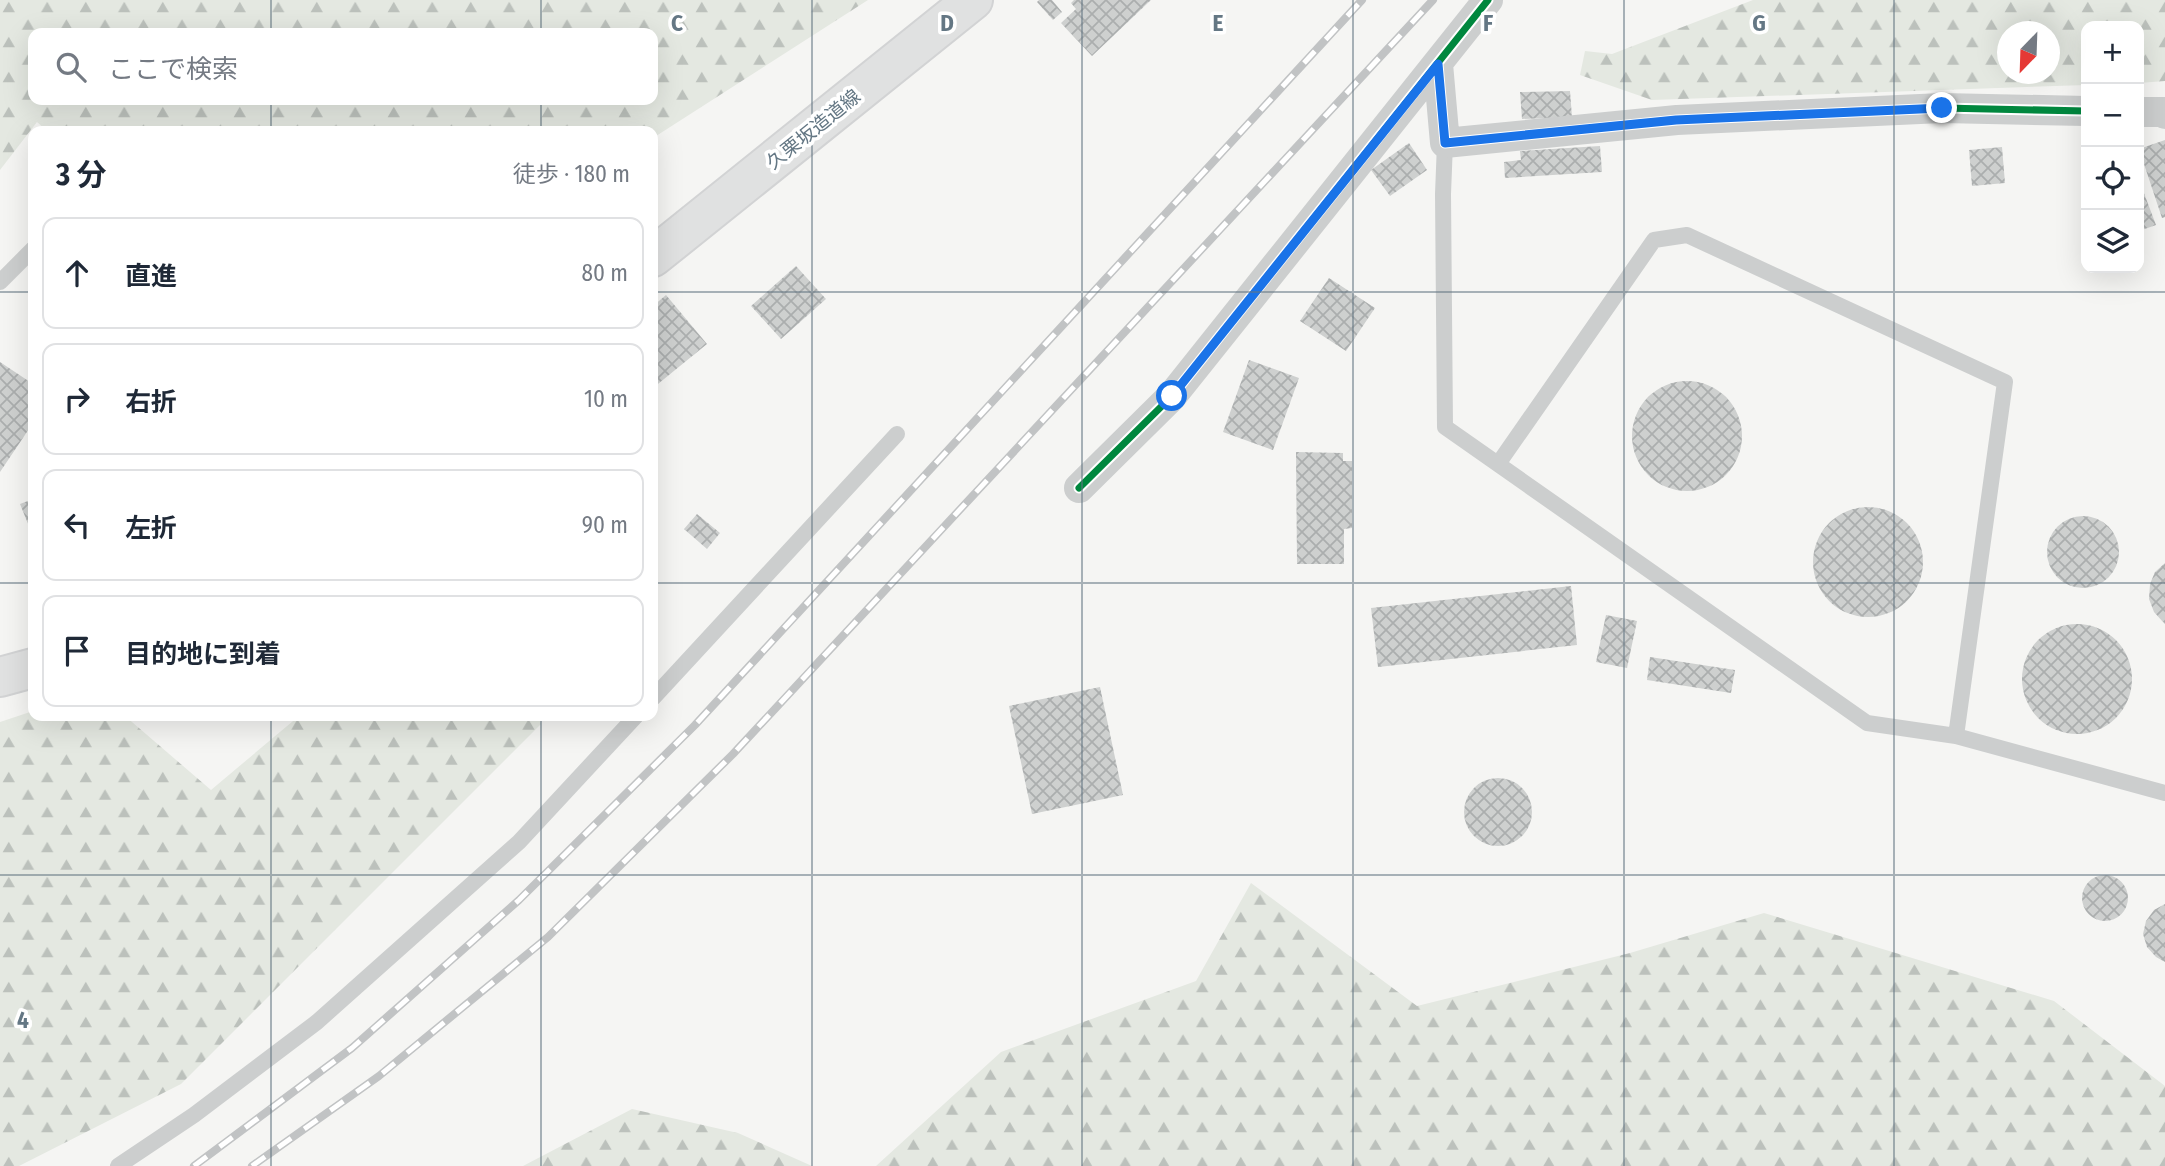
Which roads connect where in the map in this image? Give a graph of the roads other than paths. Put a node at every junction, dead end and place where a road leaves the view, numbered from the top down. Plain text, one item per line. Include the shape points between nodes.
1 (973, 0) edge
2 (1488, 0) edge
3 (1438, 64) junction
4 (2081, 111) edge
5 (2144, 112) edge
6 (2165, 114) edge
7 (1445, 143) junction
8 (658, 253) edge
9 (28, 254) edge
10 (0, 282) edge
11 (897, 434) dead end
12 (1498, 464) junction
13 (1079, 488) dead end
14 (28, 669) edge
15 (0, 677) edge
16 (658, 693) edge
17 (631, 721) edge
18 (1956, 736) junction
19 (2165, 793) edge
20 (118, 1166) edge

1 - 8 main road, 久栗坂造道線
2 - 3 street
3 - 7 street
3 - 13 street via 1172,396
4 - 7 street via 1942,108 1676,120
5 - 6 street
7 - 12 lane via 1445,428
9 - 10 lane
11 - 16 lane
12 - 18 lane via 1867,723
12 - 18 lane via 1654,240 1687,235 2005,382
14 - 15 main road
17 - 20 lane via 519,842 317,1022
18 - 19 lane

